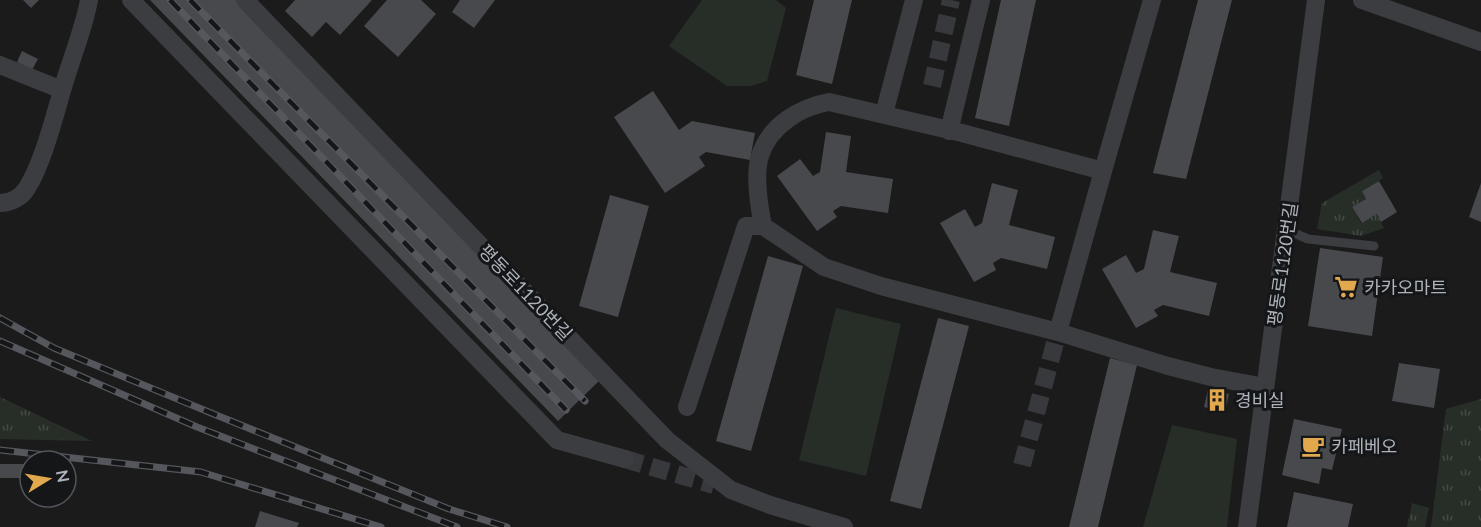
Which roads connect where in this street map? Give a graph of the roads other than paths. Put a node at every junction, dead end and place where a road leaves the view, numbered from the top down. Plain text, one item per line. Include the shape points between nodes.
1 (89, 0) edge
2 (131, 0) edge
3 (245, 0) edge
4 (914, 0) edge
5 (981, 0) edge
6 (1152, 0) edge
7 (1316, 0) edge
8 (1362, 0) edge
9 (1481, 42) edge
10 (0, 65) edge
11 (62, 90) junction
12 (884, 114) junction
13 (949, 131) junction
14 (1103, 171) junction
15 (0, 203) edge
16 (763, 226) junction
17 (1287, 230) junction
18 (1374, 246) dead end
19 (1058, 332) junction
20 (1265, 387) junction
21 (687, 407) dead end
22 (625, 459) tunnel mouth
23 (844, 527) edge
24 (1247, 527) edge

1 - 11 street
2 - 22 street via 557,441
3 - 23 street, 평동로1120번길 via 667,440 723,488
4 - 12 street
5 - 13 street
6 - 14 street
7 - 17 street, 평동로1120번길
8 - 9 street
10 - 11 street
11 - 15 street via 26,190 16,199
12 - 13 street
12 - 16 street via 829,102 795,114 773,130 759,157 757,194
13 - 14 street
14 - 19 street
16 - 19 street via 824,267 881,286
16 - 21 street via 746,226
17 - 18 lane via 1308,238
17 - 20 street, 평동로1120번길
19 - 20 street via 1168,366
20 - 24 street, 평동로1120번길

